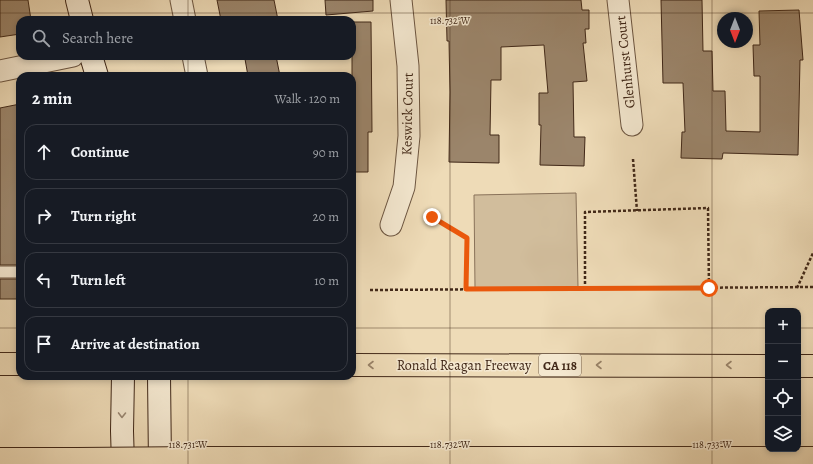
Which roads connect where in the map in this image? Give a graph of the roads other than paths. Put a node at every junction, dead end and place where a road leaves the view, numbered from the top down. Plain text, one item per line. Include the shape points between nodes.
1 (77, 0) edge
2 (181, 0) edge
3 (401, 0) edge
4 (618, 0) edge
5 (81, 16) edge
6 (184, 16) edge
7 (54, 60) edge
8 (92, 60) edge
9 (194, 60) edge
10 (0, 71) edge
11 (95, 72) edge
12 (196, 72) edge
13 (632, 125) dead end
14 (391, 225) dead end
15 (0, 272) edge
16 (16, 272) edge
17 (0, 364) edge
18 (16, 364) edge
19 (356, 365) edge
20 (765, 366) edge
21 (801, 366) edge
22 (813, 366) edge
23 (123, 380) edge
24 (160, 380) edge
25 (813, 458) edge
26 (0, 459) edge
27 (123, 464) edge
28 (160, 464) edge

1 - 5 main road
2 - 6 street
3 - 14 street, Keswick Court via 408,66 409,136 404,187
4 - 13 street, Glenhurst Court
7 - 10 street
8 - 11 main road
9 - 12 street
15 - 16 lane
17 - 18 highway
20 -> 19 highway, Ronald Reagan Freeway / CA 118
21 - 22 highway
23 -> 27 main road
24 - 28 main road
25 - 26 highway, bridge

